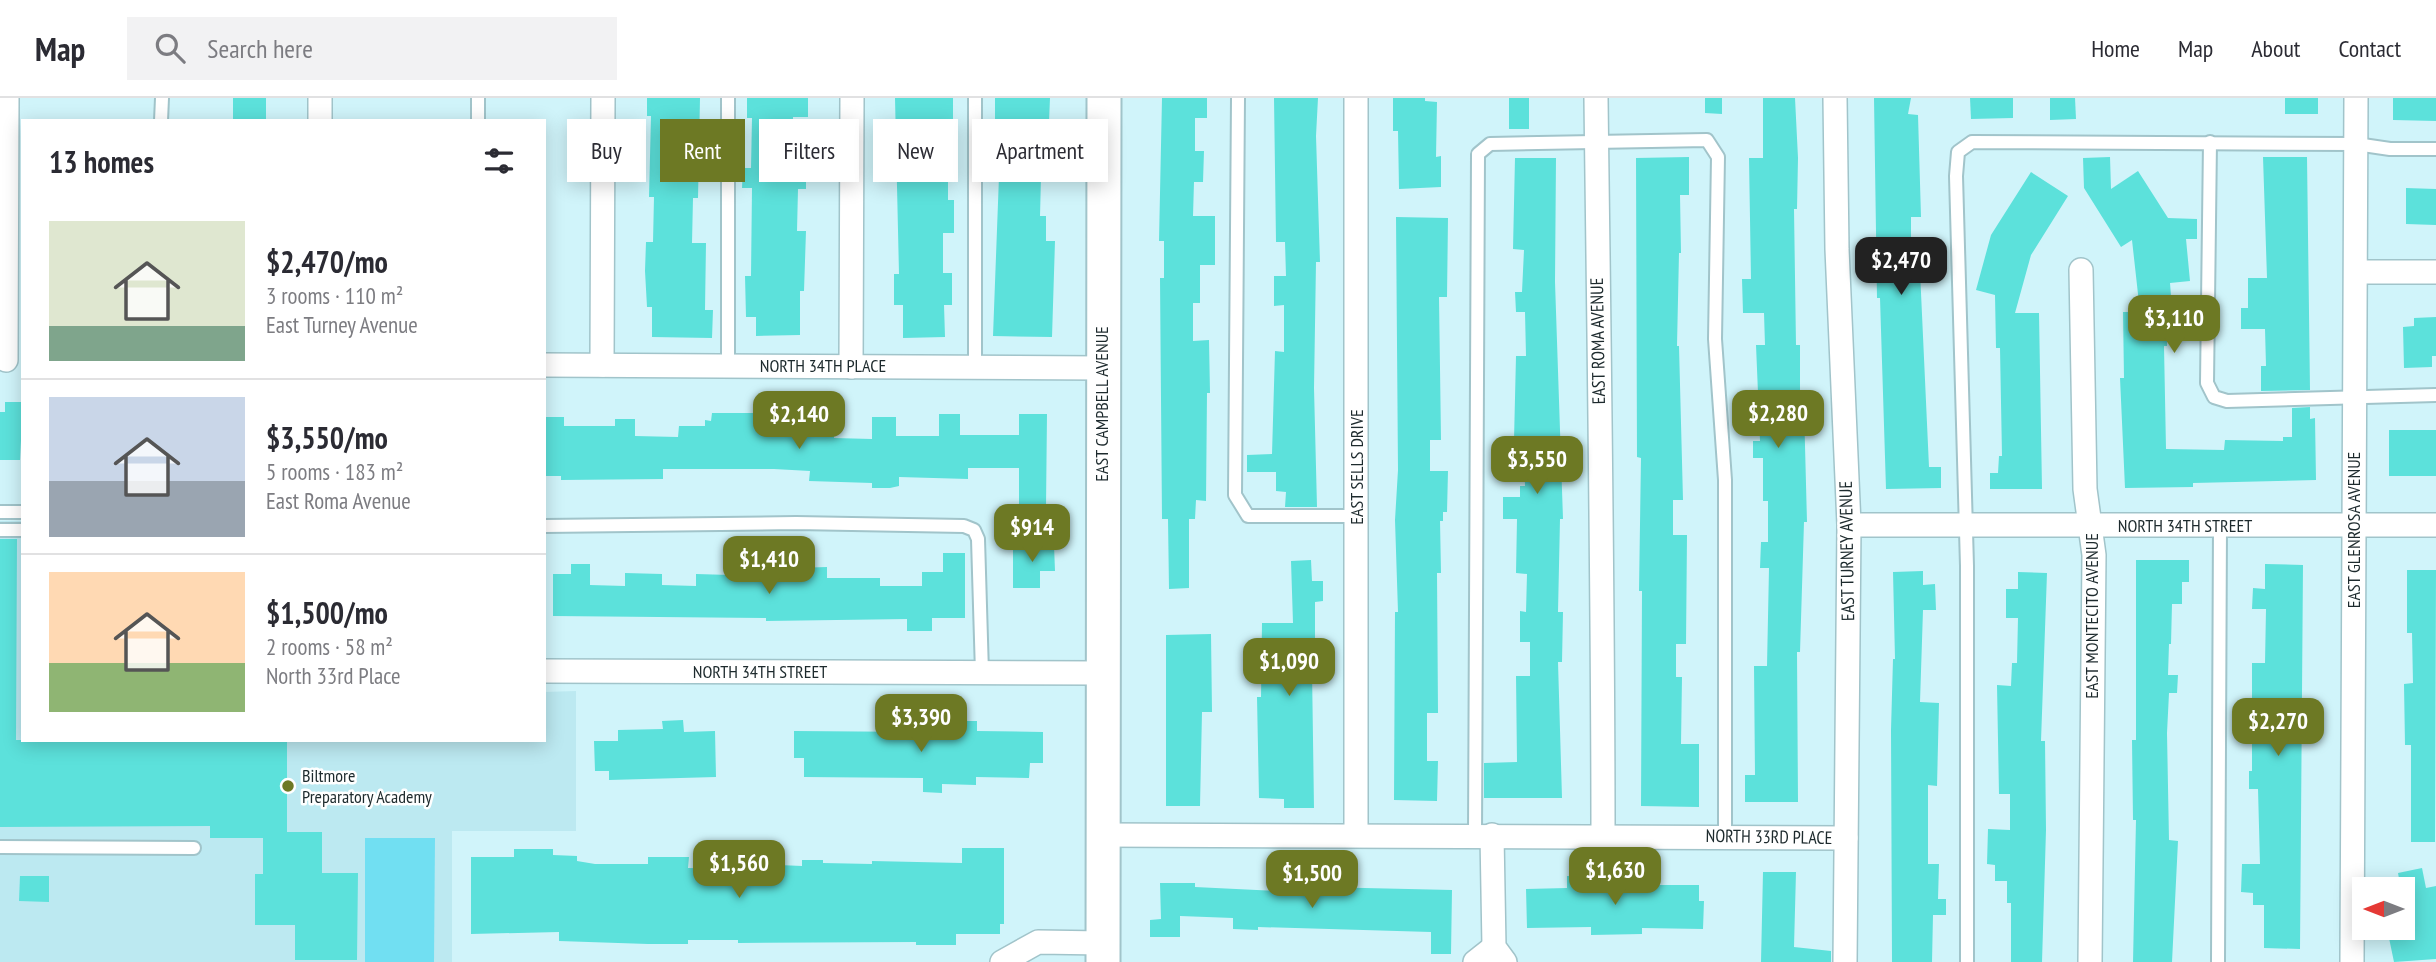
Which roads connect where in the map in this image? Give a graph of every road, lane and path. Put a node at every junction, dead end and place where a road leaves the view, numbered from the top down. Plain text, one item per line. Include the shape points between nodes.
1 (8, 98) edge
2 (162, 98) edge
3 (320, 98) edge
4 (478, 98) edge
5 (603, 98) edge
6 (728, 98) edge
7 (852, 98) edge
8 (975, 98) edge
9 (1104, 98) edge
10 (1238, 98) edge
11 (1356, 98) edge
12 (1596, 98) edge
13 (1835, 98) edge
14 (2356, 98) edge
15 (161, 119) edge
16 (320, 119) edge
17 (478, 119) edge
18 (1597, 142) junction
19 (2210, 142) junction
20 (2356, 144) junction
21 (2436, 149) edge
22 (2081, 270) dead end
23 (2356, 272) junction
24 (2436, 272) edge
25 (10, 360) edge
26 (546, 365) edge
27 (602, 365) junction
28 (975, 365) junction
29 (728, 366) junction
30 (850, 367) junction
31 (1102, 368) junction
32 (2436, 395) edge
33 (2355, 400) junction
34 (0, 512) edge
35 (21, 512) edge
36 (1357, 516) junction
37 (1849, 525) junction
38 (1965, 525) junction
39 (2092, 525) junction
40 (2354, 525) junction
41 (2436, 525) edge
42 (546, 526) edge
43 (2220, 526) junction
44 (0, 530) edge
45 (21, 530) edge
46 (546, 671) edge
47 (982, 673) junction
48 (1102, 673) junction
49 (1103, 835) junction
50 (1356, 835) junction
51 (1483, 835) junction
52 (1603, 835) junction
53 (1725, 836) junction
54 (1846, 838) junction
55 (0, 847) edge
56 (194, 848) dead end
57 (1103, 952) edge
58 (1025, 955) edge
59 (1499, 955) edge
60 (1002, 962) edge
61 (1475, 962) edge
62 (1845, 962) edge
63 (1967, 962) edge
64 (2090, 962) edge
65 (2218, 962) edge
66 (2352, 962) edge

1 - 25 street
2 - 15 lane
3 - 16 street
4 - 17 lane
5 - 27 street
6 - 29 lane
7 - 30 street
8 - 28 lane
9 - 31 street, EAST CAMPBELL AVENUE
10 - 36 lane via 1236,495 1248,516
11 - 36 street, EAST SELLS DRIVE
12 - 18 street, EAST ROMA AVENUE
13 - 37 street, EAST TURNEY AVENUE
14 - 20 street, EAST GLENROSA AVENUE
18 - 51 lane via 1490,144 1478,154
18 - 52 street, EAST ROMA AVENUE
18 - 53 lane via 1707,140 1718,157 1715,338 1725,480
19 - 20 lane
19 - 33 lane via 2207,383 2214,397 2227,401
19 - 38 lane via 1972,142 1958,152
20 - 21 lane
20 - 23 street, EAST GLENROSA AVENUE
22 - 39 street, EAST MONTECITO AVENUE via 2085,489
23 - 24 street
23 - 33 street, EAST GLENROSA AVENUE
26 - 27 street, NORTH 34TH PLACE
27 - 29 street, NORTH 34TH PLACE
28 - 30 street, NORTH 34TH PLACE
28 - 31 street, NORTH 34TH PLACE
29 - 30 street, NORTH 34TH PLACE
31 - 48 street, EAST CAMPBELL AVENUE
32 - 33 lane via 2377,395
33 - 40 street, EAST GLENROSA AVENUE
34 - 35 lane
36 - 50 street, EAST SELLS DRIVE
37 - 38 street, NORTH 34TH STREET
37 - 54 street, EAST TURNEY AVENUE
38 - 39 street, NORTH 34TH STREET
38 - 63 lane
39 - 43 street, NORTH 34TH STREET
39 - 64 street, EAST MONTECITO AVENUE
40 - 41 street, NORTH 34TH STREET
40 - 43 street, NORTH 34TH STREET
40 - 66 street, EAST GLENROSA AVENUE
42 - 47 lane via 964,526 974,530 978,539
43 - 65 lane
44 - 45 lane
46 - 47 street, NORTH 34TH STREET
47 - 48 street, NORTH 34TH STREET
48 - 49 street, EAST CAMPBELL AVENUE
49 - 50 street, NORTH 33RD PLACE
49 - 57 street, EAST CAMPBELL AVENUE
50 - 51 street, NORTH 33RD PLACE
51 - 52 street, NORTH 33RD PLACE
51 - 59 street
52 - 53 street, NORTH 33RD PLACE
53 - 54 street, NORTH 33RD PLACE
54 - 62 street, EAST TURNEY AVENUE
55 - 56 lane
57 - 58 street via 1038,942
58 - 60 street
59 - 61 street

